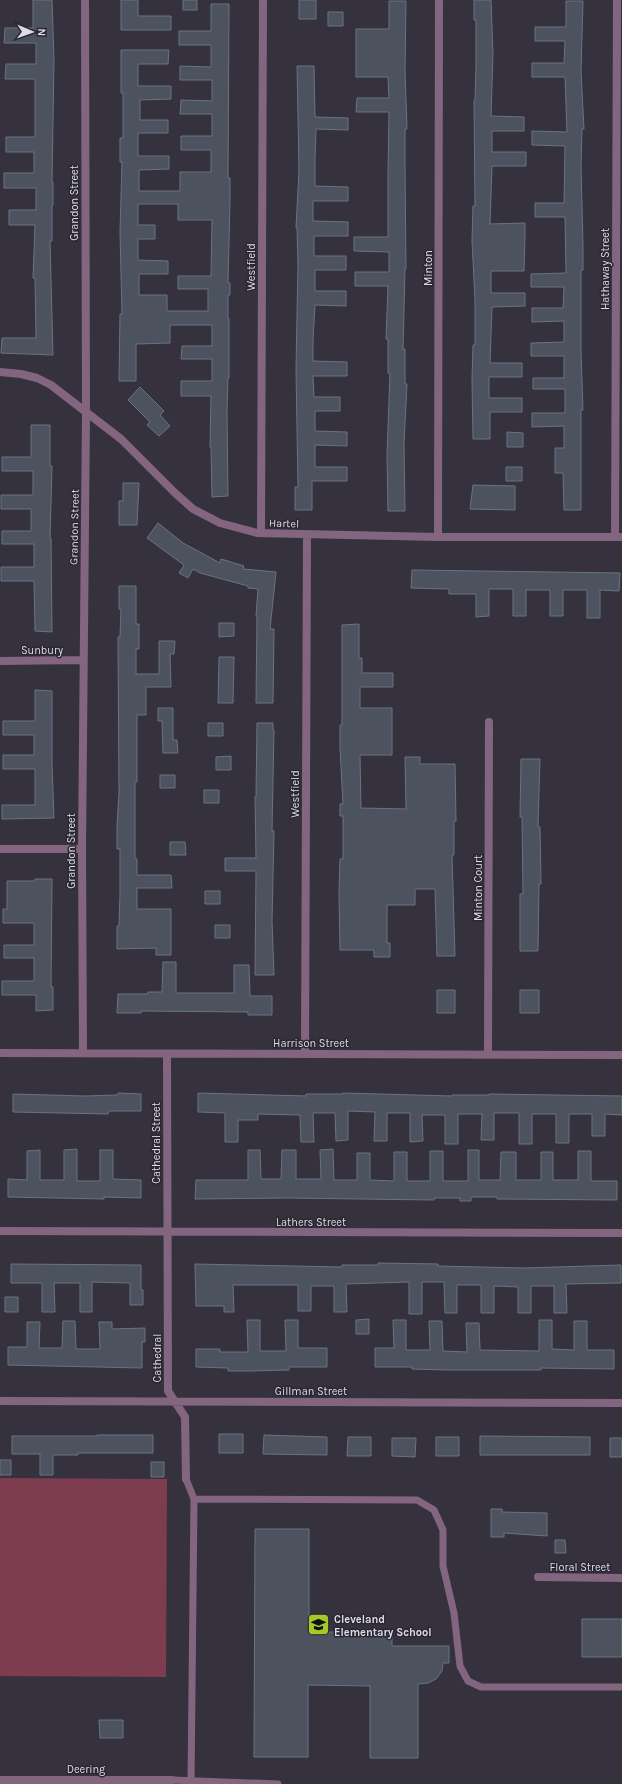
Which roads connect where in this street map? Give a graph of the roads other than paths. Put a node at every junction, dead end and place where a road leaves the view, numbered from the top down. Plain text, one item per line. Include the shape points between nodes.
1 (85, 0) edge
2 (263, 0) edge
3 (439, 0) edge
4 (617, 0) edge
5 (0, 372) edge
6 (86, 412) junction
7 (261, 534) junction
8 (306, 535) junction
9 (438, 537) junction
10 (619, 537) edge
11 (0, 660) edge
12 (84, 660) junction
13 (489, 722) dead end
14 (82, 849) junction
15 (0, 850) edge
16 (0, 1053) edge
17 (83, 1053) junction
18 (166, 1054) junction
19 (305, 1054) junction
20 (488, 1055) junction
21 (622, 1055) edge
22 (0, 1231) edge
23 (167, 1232) junction
24 (622, 1233) edge
25 (0, 1401) edge
26 (175, 1401) junction
27 (622, 1403) edge
28 (186, 1479) joint
29 (194, 1499) junction
30 (538, 1577) dead end
31 (622, 1578) edge
32 (622, 1687) edge
33 (0, 1780) edge
34 (172, 1780) joint
35 (191, 1782) edge
36 (278, 1784) edge

1 - 6 street, Grandon Street
2 - 7 street, Westfield
3 - 9 street, Minton
4 - 10 street, Hathaway Street
5 - 6 street, Hartel via 42,380
6 - 7 street, Hartel via 121,439 193,508 220,523
6 - 12 street, Grandon Street
7 - 8 street, Hartel
8 - 9 street, Hartel
8 - 19 street, Westfield
9 - 10 street, Hartel
11 - 12 street, Sunbury
12 - 14 street, Grandon Street
13 - 20 street, Minton Court
14 - 15 street
14 - 17 street, Grandon Street
16 - 17 street, Harrison Street
17 - 18 street, Harrison Street
18 - 19 street, Harrison Street
18 - 23 street, Cathedral Street
19 - 20 street, Harrison Street
20 - 21 street, Harrison Street
22 - 23 street, Lathers Street
23 - 24 street, Lathers Street
23 - 26 street, Cathedral via 168,1390
25 - 26 street, Gillman Street
26 - 27 street, Gillman Street
26 - 28 street, Cathedral via 185,1417
28 - 29 lane
29 - 32 lane via 417,1500 434,1510 443,1530 444,1566 454,1613 460,1666 468,1681 481,1687
29 - 35 lane
30 - 31 street, Floral Street
33 - 34 street, Deering
34 - 35 lane
35 - 36 lane

